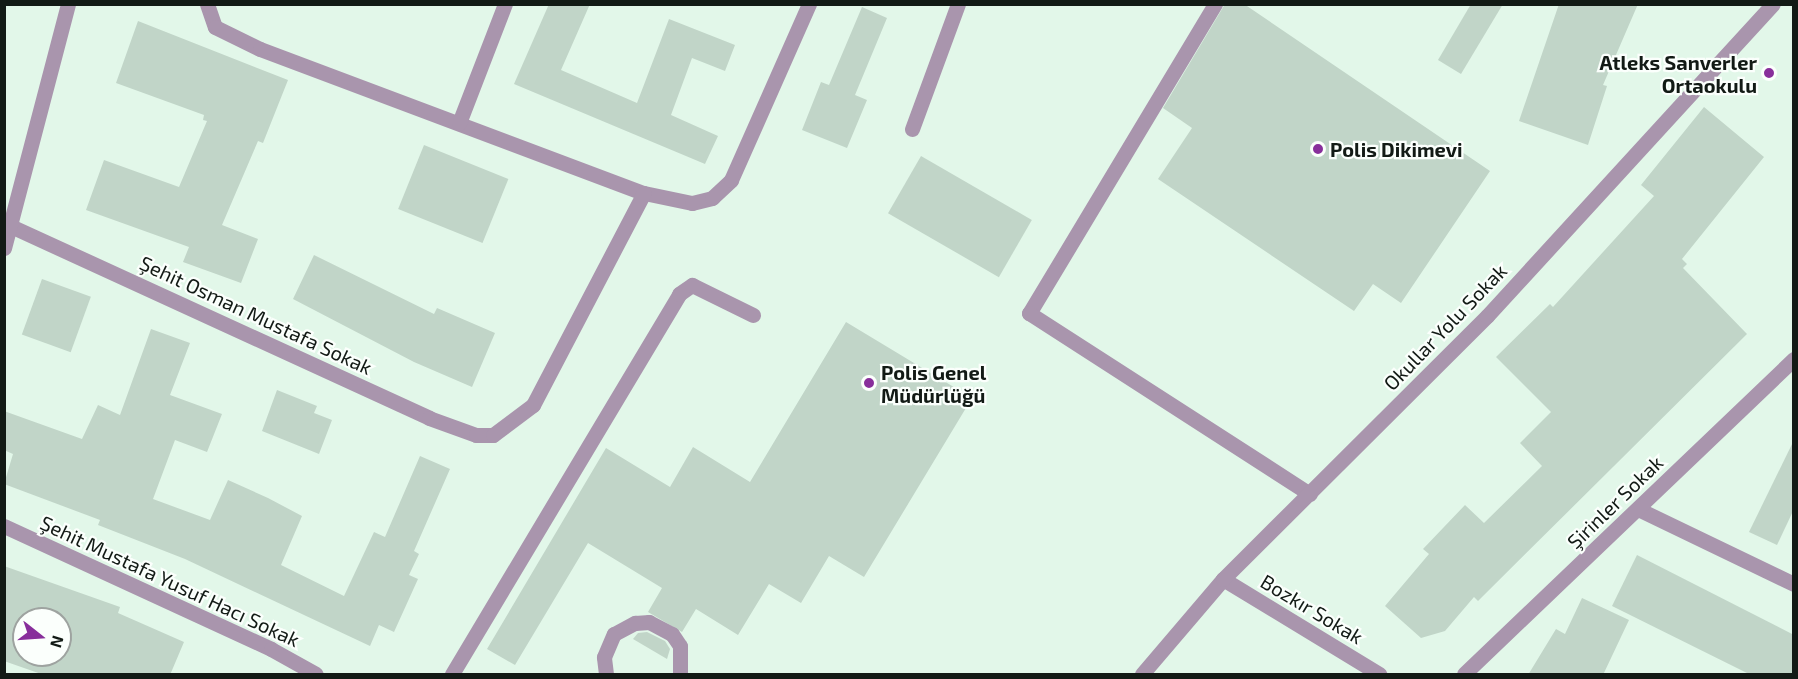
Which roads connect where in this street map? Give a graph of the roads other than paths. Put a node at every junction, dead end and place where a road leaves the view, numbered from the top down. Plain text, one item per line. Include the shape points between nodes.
1 (68, 4) edge
2 (207, 4) edge
3 (505, 4) edge
4 (809, 4) edge
5 (958, 4) edge
6 (1215, 4) edge
7 (1773, 4) edge
8 (459, 123) junction
9 (912, 129) dead end
10 (644, 193) junction
11 (7, 224) edge
12 (4, 248) edge
13 (753, 315) dead end
14 (1794, 358) edge
15 (1310, 494) junction
16 (1638, 509) junction
17 (4, 526) edge
18 (1223, 579) junction
19 (1794, 584) edge
20 (306, 672) edge
21 (452, 675) edge
22 (606, 675) edge
23 (680, 675) edge
24 (1142, 675) edge
25 (1379, 675) edge
26 (1464, 675) edge

1 - 11 street
2 - 8 street via 215,27 234,38
3 - 8 street
4 - 10 street via 731,180 723,190 712,198 692,203
5 - 9 street
6 - 15 street via 1029,313
7 - 15 street, Okullar Yolu Sokak via 1487,316
8 - 10 street
10 - 11 street, Şehit Osman Mustafa Sokak via 533,405 493,435 476,435 429,418
11 - 12 street
13 - 21 street via 692,285 680,294
14 - 16 street, Şirinler Sokak
15 - 18 street, Okullar Yolu Sokak
16 - 19 street
16 - 26 street, Şirinler Sokak
17 - 20 street, Şehit Mustafa Yusuf Hacı Sokak
18 - 24 street, Okullar Yolu Sokak
18 - 25 street, Bozkır Sokak
22 - 23 street via 604,657 614,634 635,623 649,622 672,634 680,646

